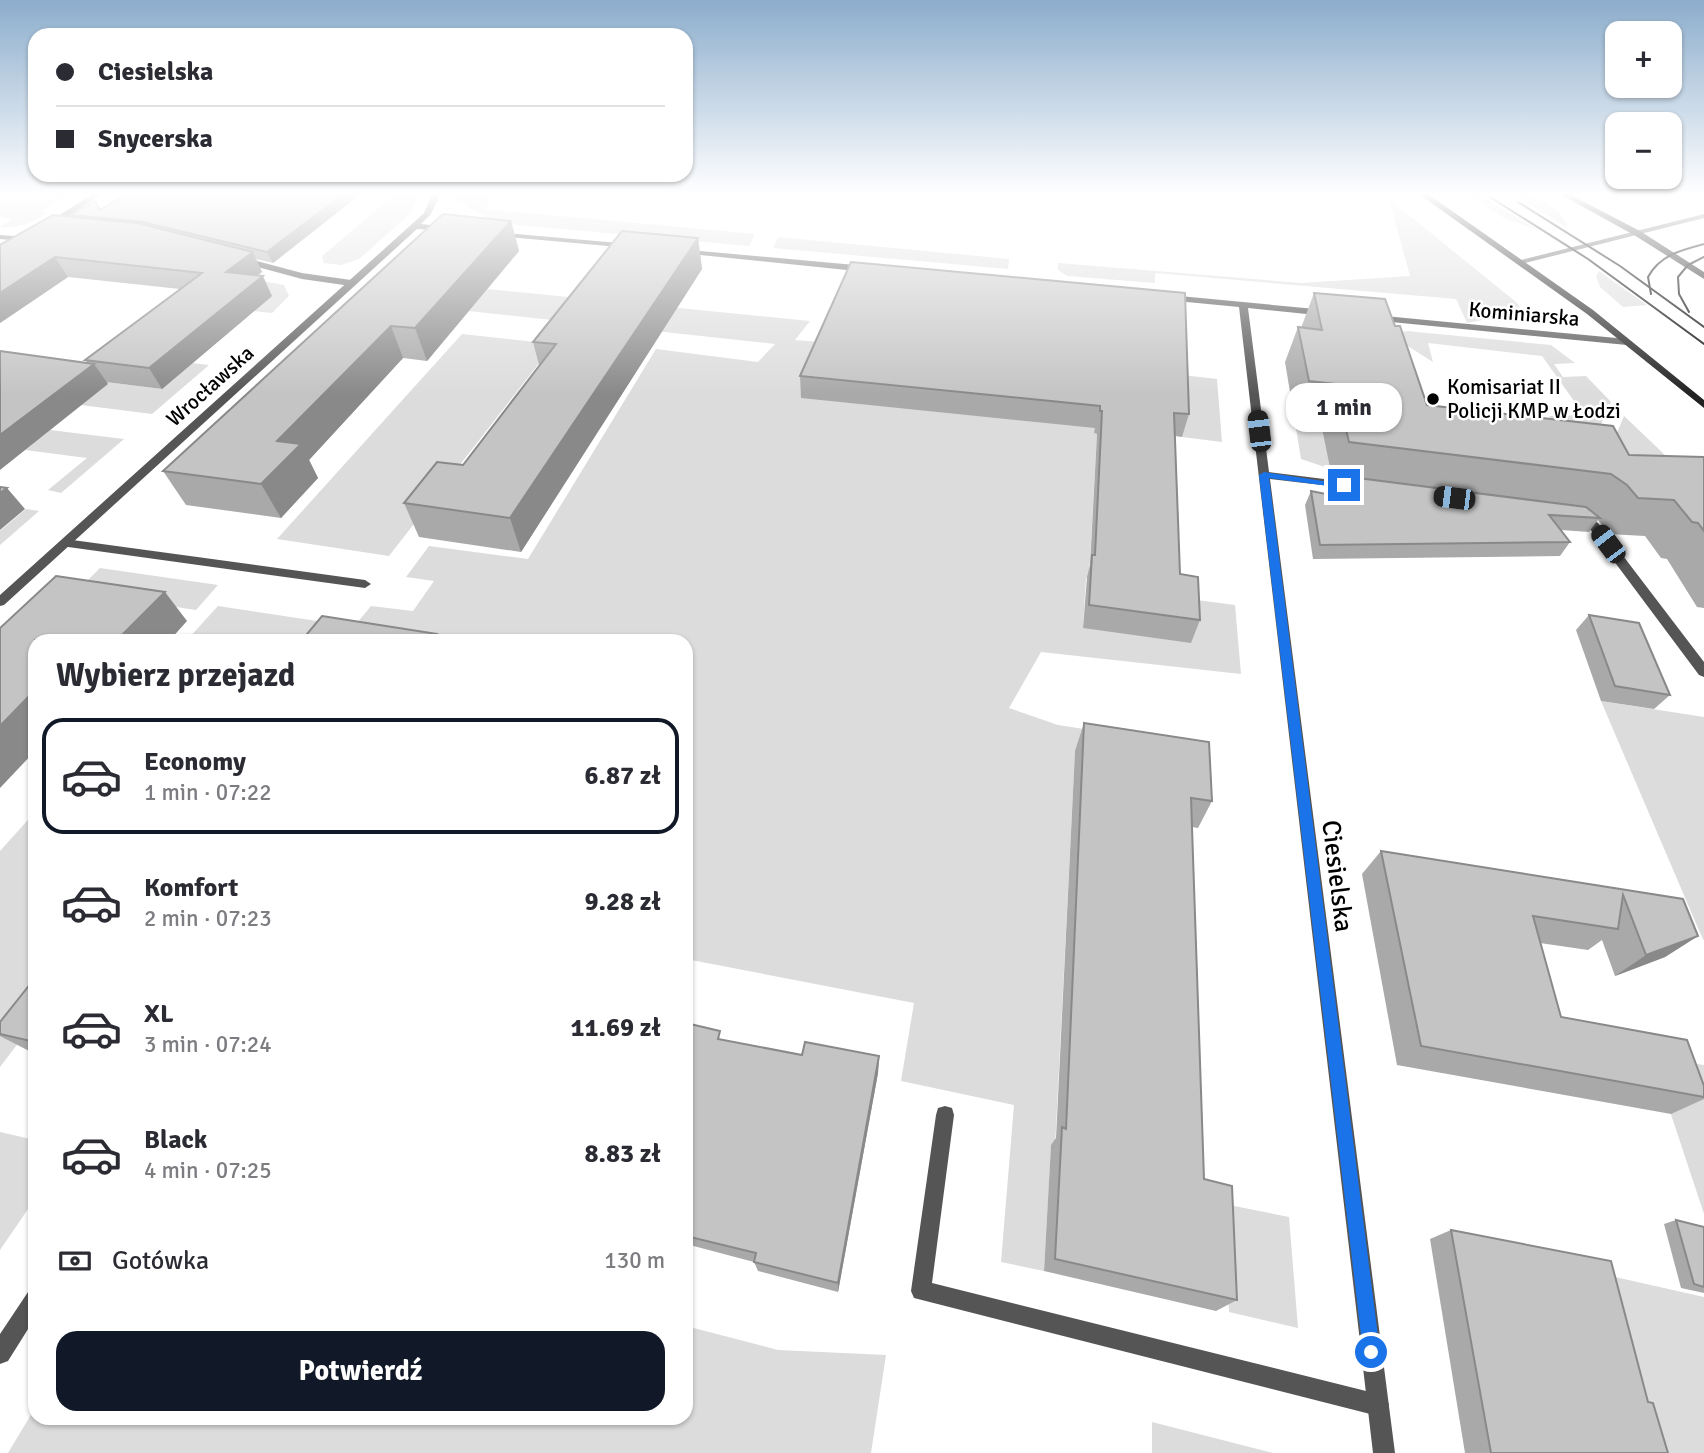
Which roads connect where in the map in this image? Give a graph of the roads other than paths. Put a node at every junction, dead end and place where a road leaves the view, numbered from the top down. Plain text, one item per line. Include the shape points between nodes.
1 (242, 260) edge
2 (377, 260) edge
3 (770, 260) edge
4 (1526, 260) edge
5 (1679, 260) edge
6 (1521, 261) joint
7 (880, 270) edge
8 (1704, 276) edge
9 (351, 283) junction
10 (1161, 297) edge
11 (1243, 305) junction
12 (1333, 314) edge
13 (1359, 316) edge
14 (1627, 342) junction
15 (1704, 405) edge
16 (1264, 475) junction
17 (1372, 488) edge
18 (1572, 513) edge
19 (65, 543) junction
20 (365, 584) dead end
21 (0, 602) edge
22 (1704, 672) edge
23 (945, 1115) dead end
24 (28, 1310) edge
25 (0, 1353) edge
26 (1378, 1405) junction
27 (1384, 1453) edge

1 - 9 street
2 - 9 street, Wrocławska
3 - 7 street
4 - 6 street
5 - 8 main road
6 - 14 main road
9 - 19 street, Wrocławska
10 - 11 street
11 - 12 street
11 - 16 street, Ciesielska
13 - 14 street, Kominiarska
14 - 15 main road
16 - 17 street
16 - 26 street, Ciesielska
18 - 22 street via 1594,526
19 - 20 street
19 - 21 street, Wrocławska
23 - 26 street via 921,1291
24 - 25 street
26 - 27 street, Ciesielska

